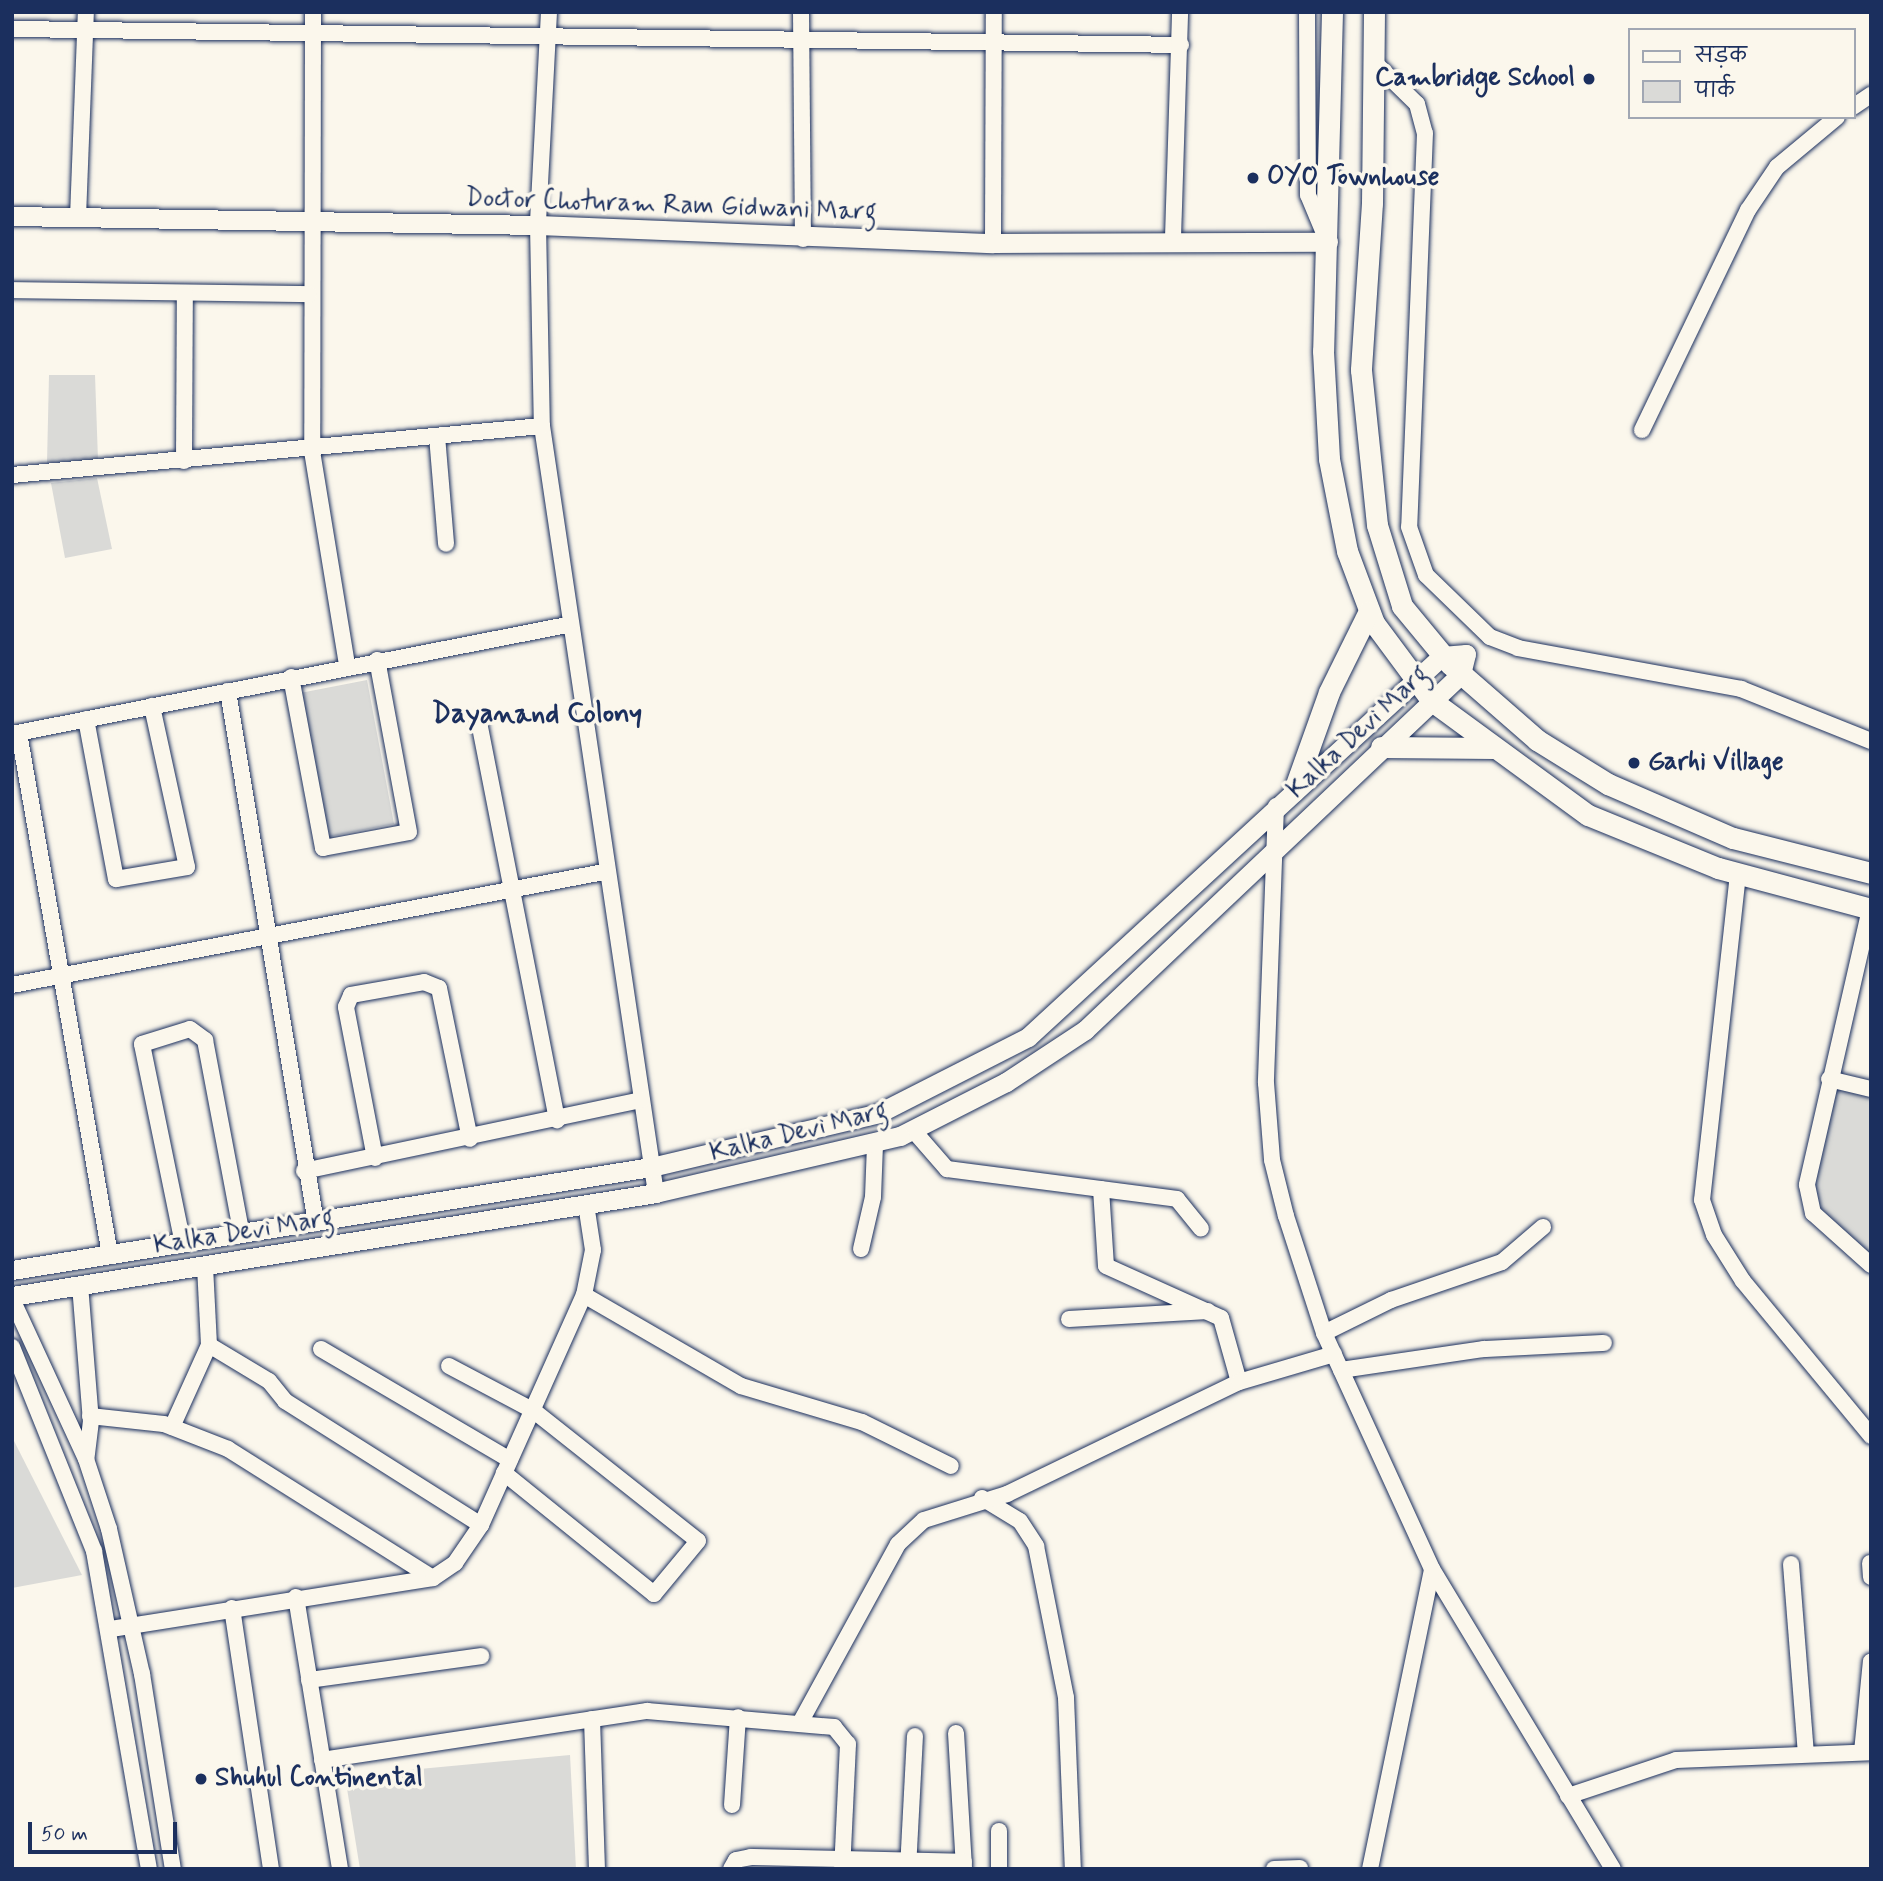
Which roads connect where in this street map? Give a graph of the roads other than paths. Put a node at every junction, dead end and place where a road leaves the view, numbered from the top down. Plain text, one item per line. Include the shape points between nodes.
1 (313, 12) edge
2 (549, 12) edge
3 (801, 12) edge
4 (994, 12) edge
5 (1180, 12) edge
6 (1307, 12) edge
7 (1332, 12) edge
8 (1374, 12) edge
9 (85, 20) edge
10 (12, 29) edge
11 (312, 35) junction
12 (548, 36) junction
13 (801, 43) junction
14 (994, 43) junction
15 (1181, 45) junction
16 (1374, 62) junction
17 (1871, 95) edge
18 (1855, 106) edge
19 (1835, 119) edge
20 (12, 216) edge
21 (78, 217) junction
22 (311, 221) junction
23 (538, 225) junction
24 (1173, 238) junction
25 (803, 239) junction
26 (1328, 242) junction
27 (993, 243) junction
28 (12, 290) edge
29 (185, 293) junction
30 (309, 295) junction
31 (542, 426) junction
32 (1642, 430) dead end
33 (437, 436) junction
34 (312, 451) junction
35 (184, 461) junction
36 (12, 475) edge
37 (446, 544) dead end
38 (1369, 611) junction
39 (567, 625) junction
40 (1490, 637) junction
41 (1442, 656) junction
42 (377, 660) junction
43 (1464, 664) junction
44 (347, 665) junction
45 (290, 677) junction
46 (1415, 681) junction
47 (228, 691) junction
48 (1432, 701) junction
49 (152, 706) junction
50 (86, 719) junction
51 (479, 722) dead end
52 (15, 734) edge
53 (1871, 741) edge
54 (1381, 747) junction
55 (1493, 748) junction
56 (1294, 790) junction
57 (1276, 806) junction
58 (1276, 845) junction
59 (604, 872) junction
60 (1871, 873) edge
61 (1738, 874) junction
62 (515, 889) junction
63 (1870, 909) edge
64 (270, 938) junction
65 (58, 976) junction
66 (12, 985) edge
67 (1829, 1079) junction
68 (1871, 1089) edge
69 (642, 1100) junction
70 (557, 1120) junction
71 (913, 1130) junction
72 (470, 1139) junction
73 (875, 1144) junction
74 (375, 1158) junction
75 (651, 1167) junction
76 (304, 1171) junction
77 (1101, 1189) junction
78 (656, 1193) junction
79 (586, 1204) junction
80 (316, 1223) junction
81 (1542, 1227) dead end
82 (1201, 1229) dead end
83 (242, 1235) junction
84 (183, 1244) junction
85 (860, 1250) dead end
86 (110, 1255) junction
87 (205, 1265) junction
88 (1871, 1265) edge
89 (12, 1270) edge
90 (80, 1285) junction
91 (584, 1295) junction
92 (12, 1297) edge
93 (1210, 1311) junction
94 (1069, 1319) dead end
95 (1324, 1333) junction
96 (1604, 1343) dead end
97 (209, 1345) junction
98 (12, 1347) edge
99 (321, 1349) dead end
100 (1334, 1354) junction
101 (449, 1366) dead end
102 (1341, 1370) junction
103 (1239, 1382) junction
104 (534, 1411) junction
105 (90, 1416) junction
106 (172, 1427) junction
107 (1871, 1436) edge
108 (86, 1459) junction
109 (951, 1466) dead end
110 (507, 1467) junction
111 (982, 1497) junction
112 (481, 1525) junction
113 (1870, 1563) edge
114 (1791, 1564) dead end
115 (1432, 1569) junction
116 (1871, 1577) edge
117 (433, 1578) junction
118 (296, 1597) junction
119 (232, 1608) junction
120 (132, 1625) junction
121 (111, 1629) junction
122 (481, 1656) dead end
123 (1871, 1661) edge
124 (309, 1680) junction
125 (738, 1717) junction
126 (592, 1719) junction
127 (800, 1723) junction
128 (956, 1733) dead end
129 (915, 1736) dead end
130 (1867, 1752) edge
131 (1805, 1753) junction
132 (322, 1759) junction
133 (1568, 1796) junction
134 (732, 1805) dead end
135 (999, 1831) dead end
136 (842, 1865) edge
137 (908, 1865) edge
138 (964, 1865) edge
139 (1300, 1868) edge
140 (149, 1869) edge
141 (173, 1869) edge
142 (271, 1869) edge
143 (340, 1869) edge
144 (597, 1869) edge
145 (731, 1869) edge
146 (999, 1869) edge
147 (1073, 1869) edge
148 (1274, 1869) edge
149 (1370, 1869) edge
150 (1614, 1869) edge

1 - 11 street
2 - 12 street
3 - 13 street
4 - 14 street
5 - 15 street
6 - 26 street via 1308,195
7 - 26 main road
8 - 16 main road
9 - 10 street
9 - 11 street
9 - 21 street
11 - 12 street
11 - 22 street
12 - 13 street
12 - 23 street
13 - 14 street
13 - 25 street
14 - 15 street
14 - 27 street
15 - 24 street
16 - 40 street via 1417,104 1425,133 1409,490 1415,556 1451,604
16 - 41 main road via 1361,370 1377,525 1402,606
17 - 18 street
19 - 32 street via 1777,167 1748,210
20 - 21 street, Doctor Choturam Ram Gidwani Marg
21 - 22 street, Doctor Choturam Ram Gidwani Marg
22 - 23 street, Doctor Choturam Ram Gidwani Marg
22 - 30 street
23 - 25 street, Doctor Choturam Ram Gidwani Marg
23 - 31 street
24 - 26 street, Doctor Choturam Ram Gidwani Marg
24 - 27 street, Doctor Choturam Ram Gidwani Marg
25 - 27 street, Doctor Choturam Ram Gidwani Marg
26 - 38 main road via 1323,351 1329,459 1347,551
28 - 29 street
29 - 30 street
29 - 35 street
30 - 34 street
31 - 33 street
31 - 39 street
33 - 34 street
33 - 37 street
34 - 35 street
34 - 44 street
35 - 36 street
38 - 46 main road
38 - 56 main road via 1329,692
39 - 42 street
39 - 59 street
40 - 43 street
40 - 53 street via 1765,695
41 - 43 main road
41 - 46 street, Kalka Devi Marg
42 - 44 street
42 - 45 street via 409,832 323,848
43 - 48 street, Kalka Devi Marg
43 - 60 main road via 1536,740 1669,814
44 - 45 street
45 - 47 street
46 - 48 main road
46 - 56 street, Kalka Devi Marg
47 - 49 street
47 - 64 street
48 - 54 street, Kalka Devi Marg
48 - 55 main road
49 - 50 street
49 - 50 street via 187,867 116,879
50 - 52 street
51 - 62 street
52 - 65 street
54 - 55 main road
54 - 58 street, Kalka Devi Marg
55 - 61 main road via 1588,815
56 - 57 street, Kalka Devi Marg
57 - 58 street
57 - 75 street, Kalka Devi Marg via 1062,1009 998,1055 879,1113
58 - 71 street, Kalka Devi Marg via 1085,1030 1006,1082
58 - 95 street via 1266,1083 1272,1160
59 - 62 street
59 - 69 street
61 - 63 main road
61 - 107 street via 1702,1200 1714,1235 1743,1281
62 - 64 street
62 - 70 street
63 - 67 street
64 - 65 street
64 - 76 street
65 - 66 street
65 - 86 street
67 - 68 street
67 - 88 street via 1807,1185 1813,1213
69 - 70 street
69 - 75 street
70 - 72 street
71 - 73 street, Kalka Devi Marg
71 - 77 street via 947,1169
72 - 74 street
72 - 74 street via 439,988 424,982 351,995 346,1007
73 - 78 street, Kalka Devi Marg
73 - 85 street via 873,1197
74 - 76 street
75 - 78 street
75 - 80 street, Kalka Devi Marg
76 - 80 street
77 - 82 street via 1177,1199
77 - 93 street via 1106,1266
78 - 79 street, Kalka Devi Marg
79 - 87 street, Kalka Devi Marg
79 - 91 street via 593,1250
80 - 83 street, Kalka Devi Marg
81 - 95 street via 1502,1262 1391,1300
83 - 84 street, Kalka Devi Marg
83 - 84 street via 205,1040 190,1029 142,1044
84 - 86 street, Kalka Devi Marg
86 - 89 street, Kalka Devi Marg
87 - 90 street, Kalka Devi Marg
87 - 97 street
90 - 92 street, Kalka Devi Marg
90 - 105 street
91 - 104 street
91 - 109 street via 741,1386 862,1422
92 - 108 street
93 - 94 street
93 - 103 street via 1227,1332
95 - 100 street
96 - 102 street via 1485,1349
97 - 106 street
97 - 112 street
98 - 121 street via 80,1509
99 - 110 street
100 - 102 street
100 - 103 street
101 - 104 street
102 - 115 street
103 - 111 street via 1007,1493
104 - 110 street
104 - 110 street via 698,1541 654,1594
105 - 106 street
105 - 108 street
106 - 117 street via 228,1449
108 - 120 street
110 - 112 street
111 - 127 street via 924,1520 898,1544
111 - 147 street via 1020,1521 1037,1546 1066,1698
112 - 117 street via 455,1563
113 - 116 street
114 - 131 street
115 - 133 street
115 - 149 street
117 - 118 street
118 - 119 street
118 - 124 street
119 - 120 street
119 - 142 street
120 - 121 street
120 - 141 street
121 - 140 street
122 - 124 street
123 - 130 street
124 - 132 street
125 - 126 street via 647,1711
125 - 127 street
125 - 134 street
126 - 132 street
126 - 144 street
127 - 136 street via 834,1727 848,1744
128 - 138 street
129 - 137 street
130 - 131 street
131 - 133 street via 1676,1760
132 - 143 street
133 - 150 street
135 - 146 street
136 - 137 street
136 - 145 street via 751,1857 736,1860
137 - 138 street
139 - 148 street

